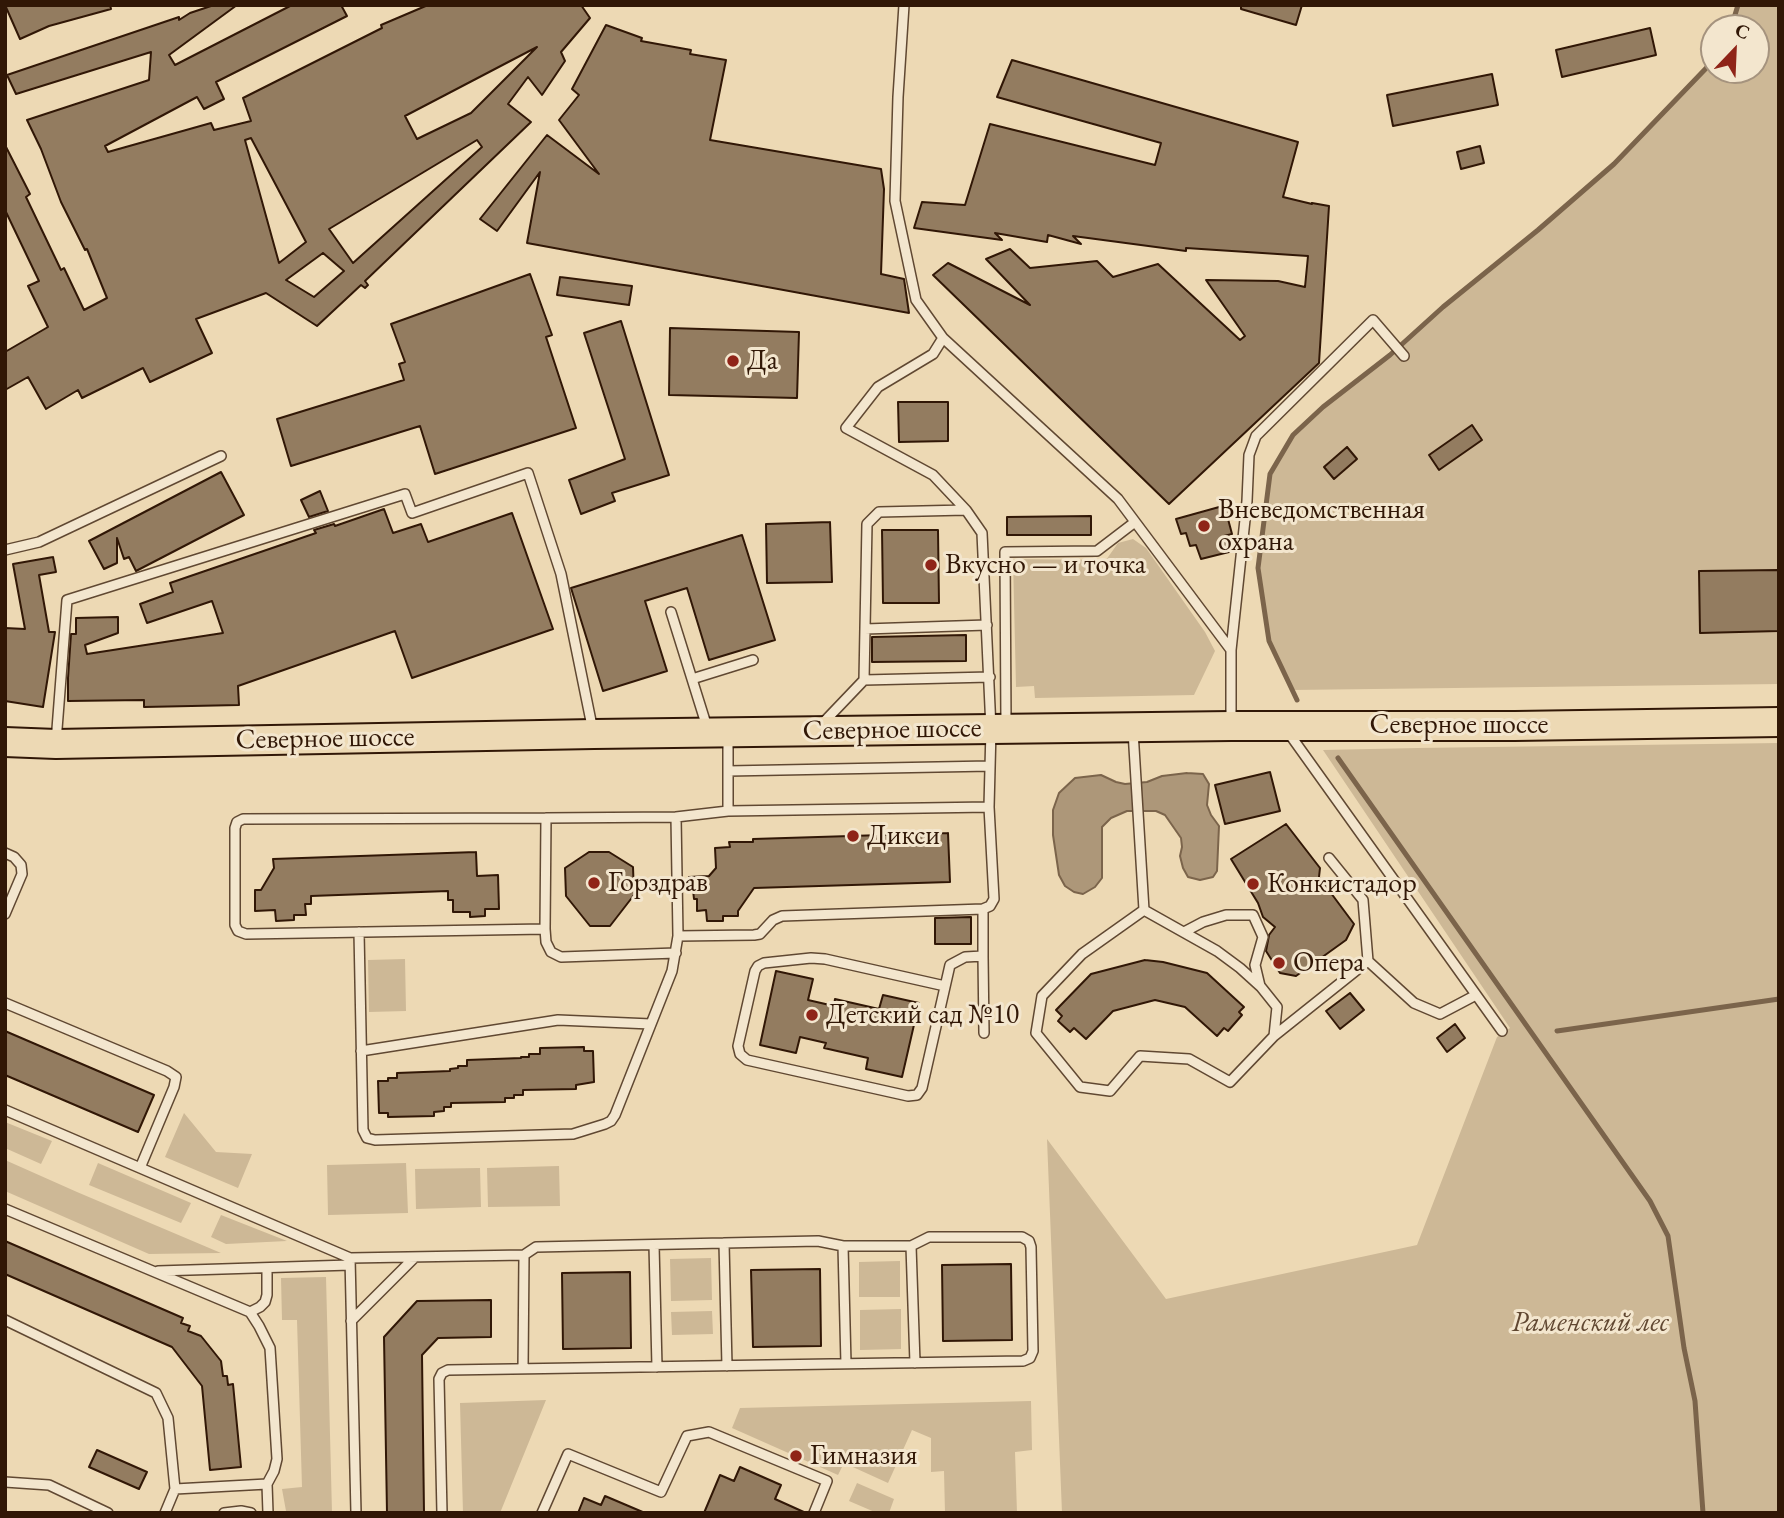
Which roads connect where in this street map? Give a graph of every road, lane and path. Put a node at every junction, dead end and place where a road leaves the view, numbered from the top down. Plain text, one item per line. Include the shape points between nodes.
1 (904, 5) edge
2 (943, 338) junction
3 (1404, 356) dead end
4 (221, 456) dead end
5 (966, 510) junction
6 (1135, 522) junction
7 (5, 550) edge
8 (671, 612) dead end
9 (987, 625) junction
10 (864, 629) junction
11 (1231, 650) junction
12 (753, 660) dead end
13 (990, 677) junction
14 (692, 679) junction
15 (864, 680) junction
16 (1779, 722) edge
17 (1282, 725) junction
18 (1231, 726) junction
19 (1133, 728) junction
20 (998, 729) junction
21 (815, 731) junction
22 (718, 732) junction
23 (594, 734) junction
24 (5, 742) edge
25 (56, 744) junction
26 (990, 766) junction
27 (728, 771) junction
28 (989, 807) junction
29 (728, 811) junction
30 (676, 817) junction
31 (547, 818) junction
32 (5, 853) edge
33 (1329, 858) dead end
34 (983, 909) junction
35 (1144, 910) junction
36 (5, 914) edge
37 (545, 929) junction
38 (359, 932) junction
39 (1184, 932) junction
40 (678, 936) junction
41 (676, 953) junction
42 (984, 956) junction
43 (1368, 961) junction
44 (945, 986) junction
45 (1261, 987) junction
46 (1476, 995) junction
47 (5, 1003) edge
48 (651, 1024) junction
49 (1502, 1031) dead end
50 (984, 1032) dead end
51 (1274, 1036) junction
52 (361, 1051) junction
53 (5, 1110) edge
54 (140, 1168) junction
55 (5, 1209) edge
56 (724, 1243) junction
57 (654, 1245) junction
58 (843, 1246) junction
59 (911, 1246) junction
60 (524, 1255) junction
61 (415, 1257) junction
62 (350, 1262) junction
63 (267, 1268) junction
64 (153, 1272) junction
65 (250, 1312) junction
66 (5, 1320) edge
67 (351, 1321) junction
68 (915, 1363) junction
69 (846, 1364) junction
70 (727, 1366) junction
71 (657, 1367) junction
72 (523, 1369) junction
73 (5, 1482) edge
74 (267, 1484) junction
75 (175, 1489) junction
76 (108, 1513) edge
77 (165, 1513) edge
78 (224, 1513) edge
79 (251, 1513) edge
80 (268, 1513) edge
81 (356, 1513) edge
82 (443, 1513) edge
83 (542, 1513) edge
84 (814, 1513) edge

1 - 2 lane via 895,201 916,300
2 - 5 lane via 933,354 878,387 846,428 933,475
2 - 6 lane via 1118,499
3 - 11 lane via 1373,320 1256,436 1249,455
4 - 7 lane via 39,542
5 - 9 lane via 982,533
5 - 10 lane via 879,512 867,524
6 - 11 lane
6 - 20 lane via 1097,551 1005,552
8 - 14 lane
9 - 10 lane
9 - 13 lane
10 - 15 lane
11 - 18 lane
12 - 14 lane
13 - 15 lane
13 - 20 lane
14 - 22 lane
15 - 21 lane
16 - 17 main road, Северное шоссе
17 - 18 main road, Северное шоссе
17 - 46 lane
18 - 19 main road, Северное шоссе
19 - 20 main road, Северное шоссе
19 - 35 lane
20 - 21 main road, Северное шоссе
20 - 26 lane
21 - 22 main road, Северное шоссе
22 - 23 main road, Северное шоссе
22 - 27 lane
23 - 25 main road, Северное шоссе
23 - 25 lane via 561,574 528,473 412,513 405,494 66,600
24 - 25 main road, Северное шоссе
26 - 27 lane
26 - 28 lane
27 - 29 lane
28 - 29 lane
28 - 34 lane via 994,899
29 - 30 lane
30 - 31 lane
30 - 40 lane
31 - 37 lane
31 - 38 lane via 237,822 235,925 239,931
32 - 36 lane via 15,857 22,874
33 - 43 lane via 1363,900
34 - 40 lane via 782,916 760,934
34 - 42 lane
35 - 39 lane
35 - 51 lane via 1082,954 1042,996 1036,1033 1080,1087 1110,1091 1140,1056 1189,1059 1230,1082
37 - 38 lane
37 - 41 lane via 551,952 561,957
38 - 52 lane
39 - 45 lane via 1217,951
39 - 45 lane via 1226,915 1253,915 1264,937 1255,965
40 - 41 lane
41 - 48 lane
42 - 44 lane via 965,957 950,965
42 - 50 lane
43 - 46 lane via 1414,1003 1440,1014
43 - 51 lane
44 - 44 lane via 917,1095 747,1060 740,1054 755,971 764,963 825,959
45 - 51 lane via 1277,1007
46 - 49 lane
47 - 54 lane via 176,1077
48 - 52 lane via 558,1020
48 - 52 lane via 611,1121 573,1134 367,1138
53 - 54 lane
54 - 62 lane
55 - 64 lane
56 - 57 lane
56 - 58 lane via 818,1241
56 - 70 lane
57 - 60 lane via 536,1247
57 - 71 lane
58 - 59 lane
58 - 69 lane
59 - 68 lane
59 - 68 lane via 929,1237 1022,1237 1031,1247 1030,1357 1023,1361
60 - 61 lane
60 - 72 lane
61 - 62 lane
61 - 67 lane
62 - 63 lane
62 - 67 lane
63 - 64 lane
63 - 65 lane via 265,1302
64 - 65 lane
65 - 74 lane via 270,1348 277,1459
66 - 75 lane via 156,1393 168,1418
67 - 81 lane
68 - 69 lane
69 - 70 lane
70 - 71 lane
71 - 72 lane
72 - 82 lane via 442,1373
73 - 76 lane via 49,1485
74 - 75 lane
74 - 80 lane
75 - 77 lane
78 - 79 lane
83 - 84 lane via 568,1454 661,1493 687,1436 709,1432 827,1481

